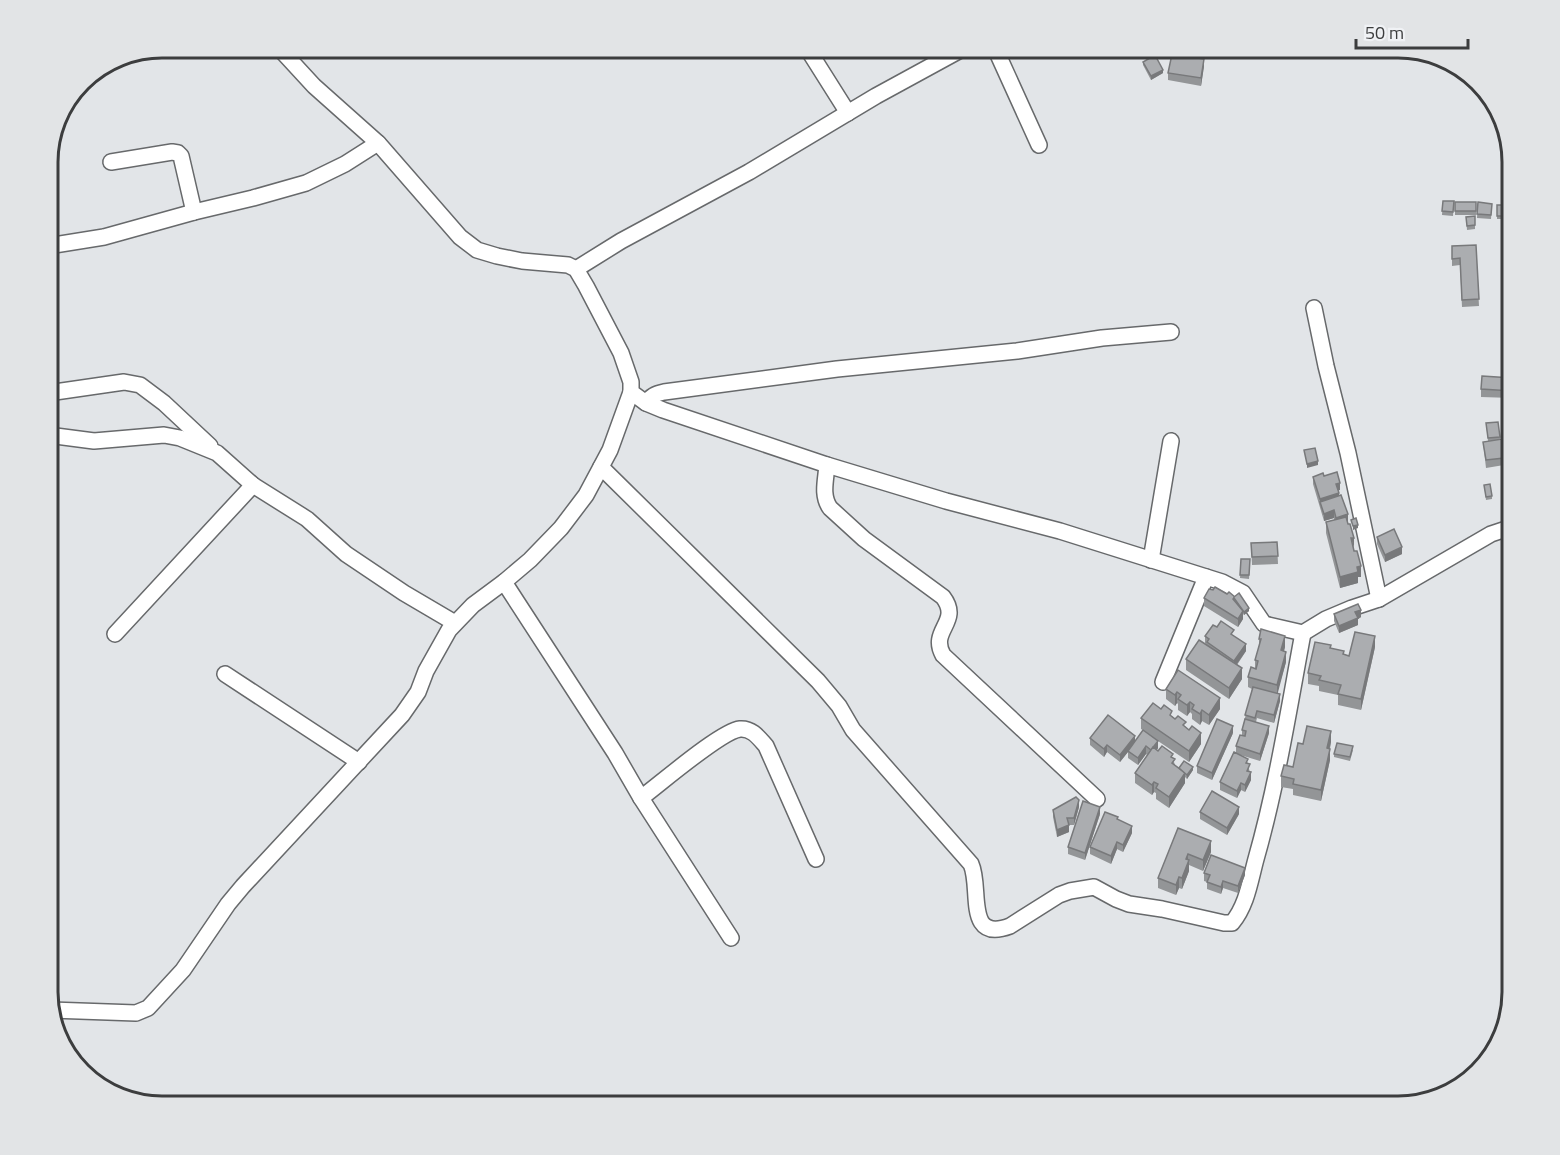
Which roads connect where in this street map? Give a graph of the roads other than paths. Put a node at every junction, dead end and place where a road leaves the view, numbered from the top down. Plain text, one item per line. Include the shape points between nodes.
1 (288, 58) edge
2 (813, 58) edge
3 (946, 58) edge
4 (1000, 58) edge
5 (848, 113) junction
6 (378, 143) junction
7 (1039, 145) dead end
8 (111, 162) dead end
9 (194, 212) junction
10 (59, 244) edge
11 (576, 269) junction
12 (1314, 308) dead end
13 (1171, 332) dead end
14 (59, 391) edge
15 (631, 392) junction
16 (646, 403) junction
17 (59, 436) edge
18 (1171, 441) dead end
19 (217, 453) junction
20 (827, 465) junction
21 (601, 467) junction
22 (253, 485) junction
23 (1502, 530) edge
24 (1151, 560) junction
25 (1206, 577) junction
26 (504, 582) junction
27 (1379, 599) junction
28 (455, 623) junction
29 (1303, 633) junction
30 (115, 634) dead end
31 (225, 674) dead end
32 (1163, 682) dead end
33 (359, 762) junction
34 (641, 798) junction
35 (1097, 799) dead end
36 (816, 859) dead end
37 (731, 938) dead end
38 (61, 1010) edge

1 - 6 street
2 - 5 street
3 - 5 street
4 - 7 street
5 - 11 street
6 - 9 street via 306,183
6 - 11 street via 460,237 477,250
8 - 9 street via 178,153
9 - 10 street via 104,237
11 - 15 street via 621,353
12 - 27 street
13 - 16 street via 656,393
14 - 19 street via 124,382 140,385
15 - 16 street
15 - 21 street
16 - 20 street
17 - 19 street via 94,441 165,435
18 - 24 street
19 - 22 street
20 - 24 street
20 - 35 street via 824,495 830,508 948,604 949,618 939,641 944,655
21 - 26 street via 561,528
21 - 29 street via 831,696 853,730 970,864 978,916 989,929 1010,926 1059,895 1094,887 1129,904 1232,923 1244,902 1268,818
22 - 28 street via 307,519 346,554
22 - 30 street
23 - 27 street
24 - 25 street
25 - 29 street via 1243,593 1264,624
25 - 32 street
26 - 28 street via 473,604
26 - 34 street
27 - 29 street via 1326,619
28 - 33 street via 418,692
31 - 33 street
33 - 38 street via 243,886 183,970 148,1008 136,1013
34 - 36 street via 719,738 740,729 755,733 766,746
34 - 37 street

